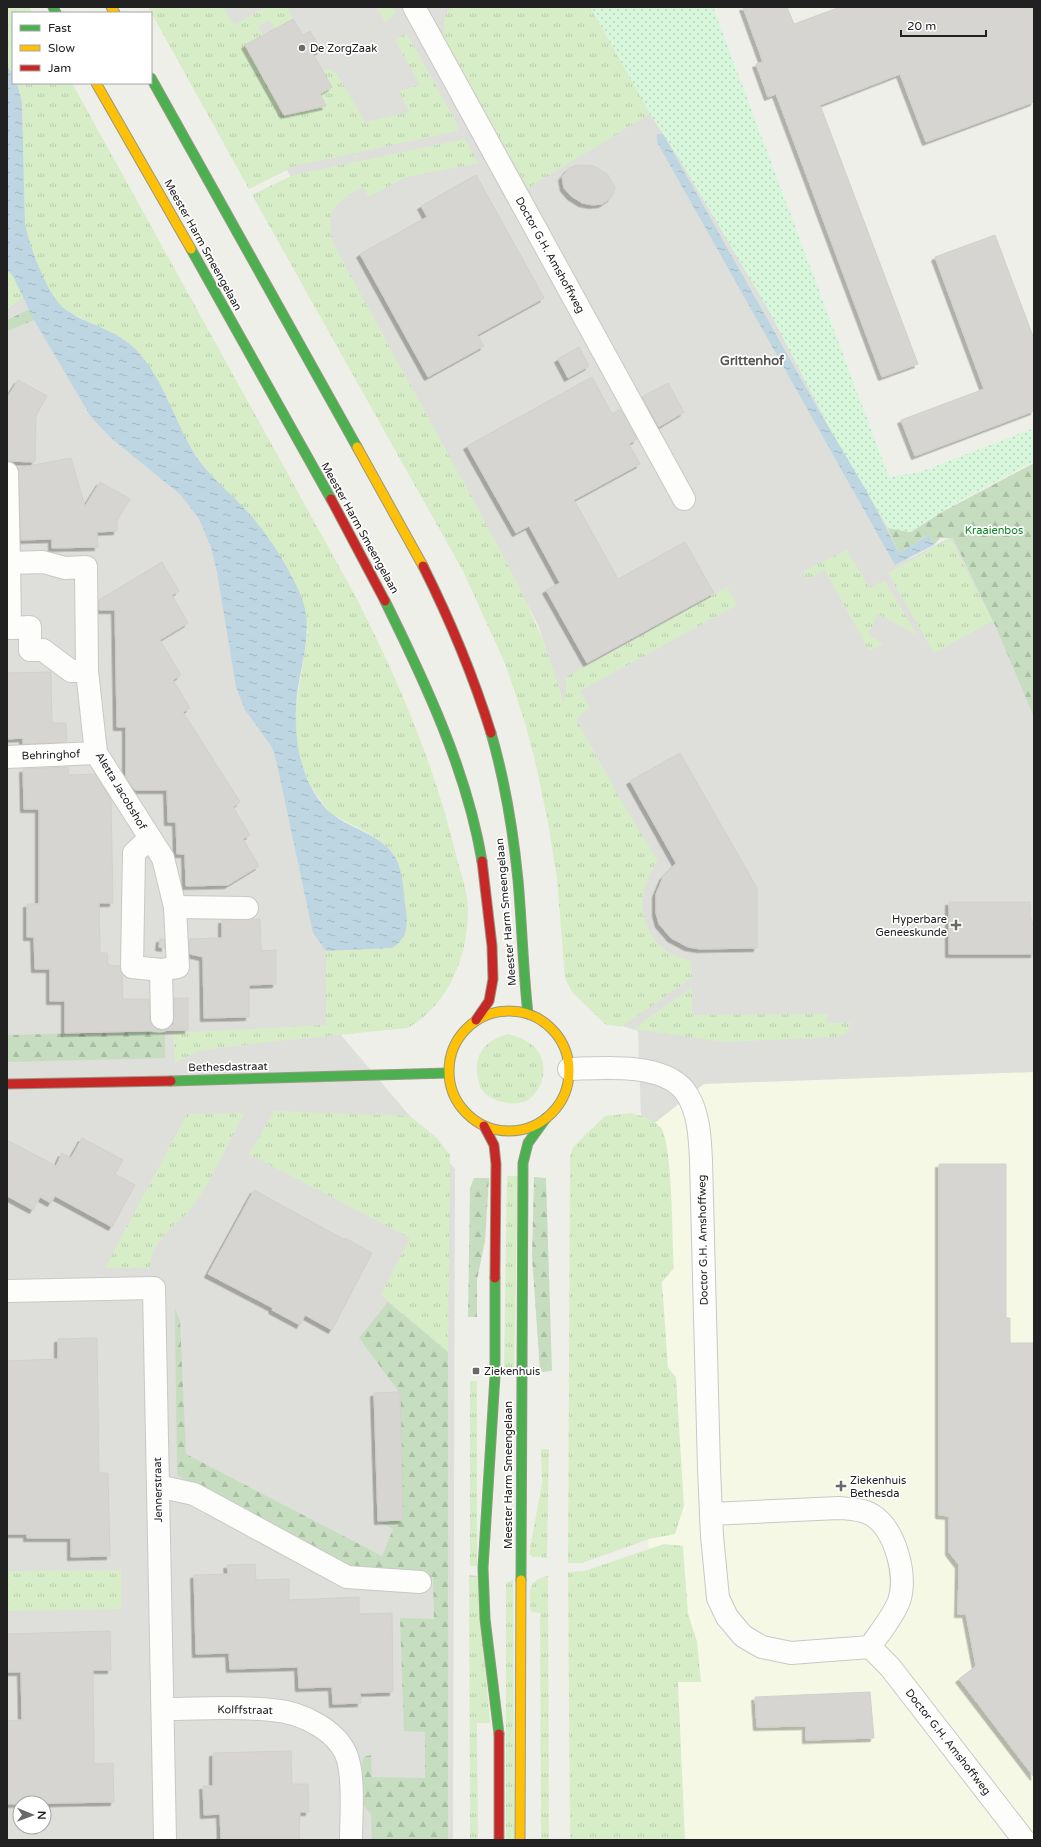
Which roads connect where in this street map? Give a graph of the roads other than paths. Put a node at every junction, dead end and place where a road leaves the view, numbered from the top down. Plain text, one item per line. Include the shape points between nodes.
1 (415, 10) edge
2 (152, 80) edge
3 (97, 84) edge
4 (7, 473) edge
5 (684, 499) dead end
6 (9, 563) junction
7 (87, 671) junction
8 (96, 753) junction
9 (7, 757) edge
10 (150, 838) junction
11 (175, 907) junction
12 (247, 908) dead end
13 (161, 970) junction
14 (528, 1014) junction
15 (162, 1018) dead end
16 (476, 1020) junction
17 (569, 1069) junction
18 (448, 1073) junction
19 (7, 1084) edge
20 (546, 1118) junction
21 (484, 1126) junction
22 (7, 1290) edge
23 (158, 1486) junction
24 (712, 1514) junction
25 (420, 1582) dead end
26 (870, 1647) junction
27 (163, 1709) junction
28 (165, 1840) edge
29 (351, 1840) edge
30 (499, 1840) edge
31 (520, 1840) edge
32 (1024, 1840) edge

1 - 5 street, Doctor G.H. Amshoffweg
2 - 14 street, Meester Harm Smeengelaan via 420,558 471,669 490,727 508,811 516,862
3 - 16 street, Meester Harm Smeengelaan via 302,446 383,595 416,663 441,724 477,839 490,930 492,988 490,999
4 - 6 street
6 - 7 street via 10,628 30,627 30,650 43,650 71,671
6 - 7 street, Aletta Jacobshof via 43,562 65,568 86,567
7 - 8 street, Aletta Jacobshof
8 - 9 street, Behringhof
8 - 10 street, Aletta Jacobshof
10 - 11 street, Aletta Jacobshof via 163,858
10 - 13 street, Aletta Jacobshof via 134,853 132,967
11 - 12 street
11 - 13 street, Aletta Jacobshof via 178,967
13 - 15 street
14 - 16 street via 510,1010 492,1012
14 - 17 street via 544,1022 557,1035 566,1052
16 - 18 street via 461,1034 454,1046
17 - 20 street via 566,1088 559,1104
17 - 24 street, Doctor G.H. Amshoffweg via 606,1068 661,1074 684,1090 694,1113 701,1161
18 - 19 street, Bethesdastraat
18 - 21 street via 453,1095 466,1113
20 - 21 street via 532,1126 516,1130
20 - 31 street, Meester Harm Smeengelaan via 528,1143 522,1164
21 - 30 street, Meester Harm Smeengelaan via 494,1145 496,1164 495,1376 483,1568 485,1619 499,1723
22 - 23 street, Jennerstraat via 154,1288
23 - 25 street via 194,1494 347,1577
23 - 27 street, Jennerstraat
24 - 26 street, Doctor G.H. Amshoffweg via 718,1598 727,1617 744,1636 762,1647 791,1653
24 - 26 street via 840,1508 856,1509 872,1515 894,1543 902,1580 899,1600
26 - 32 street, Doctor G.H. Amshoffweg via 890,1667
27 - 28 street, Jennerstraat
27 - 29 street, Kolffstraat via 272,1710 295,1714 333,1736 343,1746 349,1764

